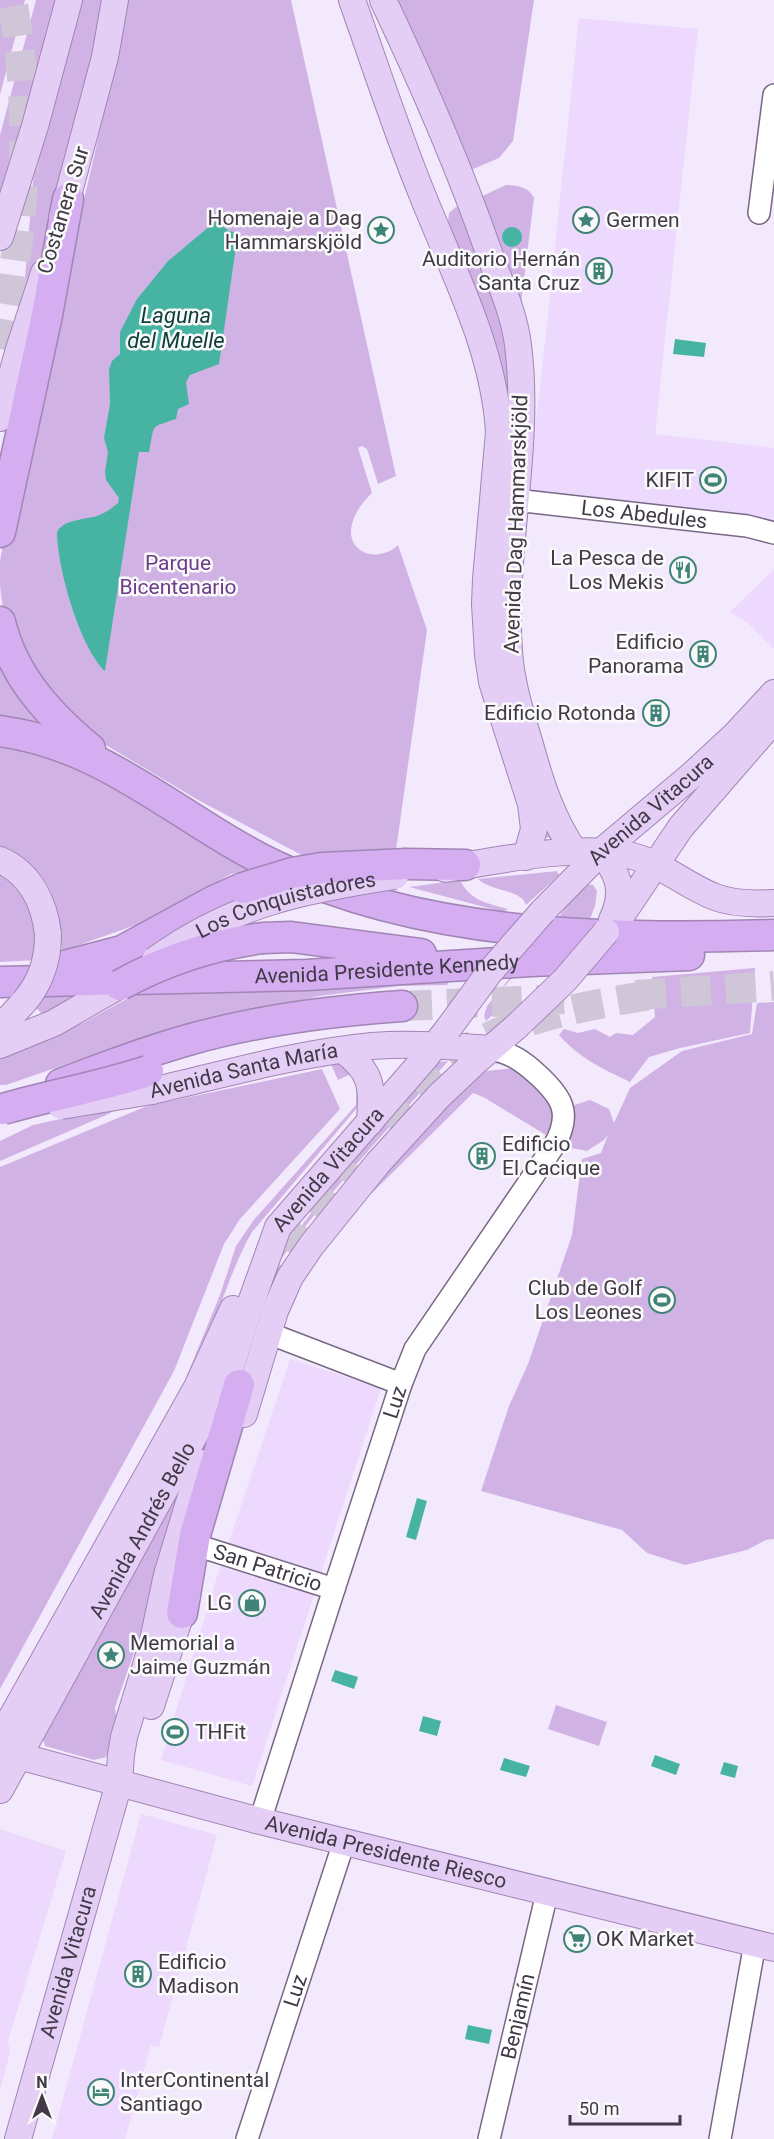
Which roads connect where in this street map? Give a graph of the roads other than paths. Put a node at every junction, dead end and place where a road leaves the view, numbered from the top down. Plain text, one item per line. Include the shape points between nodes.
1 (57, 0) edge
2 (69, 0) edge
3 (114, 0) edge
4 (352, 0) edge
5 (383, 0) edge
6 (774, 95) edge
7 (0, 185) edge
8 (68, 199) junction
9 (759, 213) dead end
10 (0, 237) edge
11 (0, 418) edge
12 (515, 500) junction
13 (0, 532) edge
14 (774, 533) edge
15 (0, 622) edge
16 (774, 693) edge
17 (774, 720) edge
18 (0, 731) edge
19 (115, 770) junction
20 (681, 827) junction
21 (602, 851) junction
22 (575, 852) junction
23 (526, 857) junction
24 (0, 860) edge
25 (656, 864) junction
26 (465, 866) joint
27 (407, 869) junction
28 (689, 884) junction
29 (774, 903) edge
30 (615, 919) junction
31 (774, 935) edge
32 (774, 952) edge
33 (530, 961) junction
34 (0, 976) edge
35 (0, 982) edge
36 (120, 985) junction
37 (0, 1028) edge
38 (441, 1037) junction
39 (0, 1045) edge
40 (490, 1049) junction
41 (343, 1050) junction
42 (150, 1081) junction
43 (1, 1112) edge
44 (370, 1122) junction
45 (278, 1227) junction
46 (290, 1276) junction
47 (268, 1333) junction
48 (234, 1380) junction
49 (401, 1384) junction
50 (202, 1547) junction
51 (334, 1589) junction
52 (182, 1613) junction
53 (0, 1738) edge
54 (9, 1754) edge
55 (77, 1772) junction
56 (119, 1783) junction
57 (0, 1790) edge
58 (260, 1821) junction
59 (106, 1829) junction
60 (344, 1842) junction
61 (547, 1893) junction
62 (764, 1946) edge
63 (18, 2139) edge
64 (247, 2139) edge
65 (489, 2139) edge
66 (720, 2139) edge

1 - 7 main road
2 - 10 main road
3 - 8 main road, Costanera Sur via 105,57
4 - 23 main road, Avenida Dag Hammarskjöld via 492,375 498,441 488,540 486,638 492,682 532,814 533,836
5 - 12 main road, Avenida Dag Hammarskjöld via 468,193 514,322 523,391
6 - 9 street
8 - 11 main road, Costanera Sur
8 - 13 highway
12 - 14 street, Los Abedules via 747,526
12 - 22 main road, Avenida Dag Hammarskjöld via 509,606 513,678 537,772 557,822
15 - 19 highway via 18,671 37,698
16 - 21 main road, Avenida Vitacura via 692,775
17 - 20 main road, Avenida Vitacura
18 - 19 highway via 51,741
19 - 31 highway via 263,860 299,877 382,905 521,930 670,936
20 - 25 main road, Avenida Vitacura
20 - 28 main road via 680,859
21 - 22 main road
21 - 25 main road
21 - 30 main road via 618,879
21 - 38 main road, Avenida Vitacura, bridge via 489,973
22 - 23 main road
23 - 26 main road
24 - 37 main road, bridge via 34,889 44,910 48,935 43,971 35,987
25 - 28 main road
25 - 30 main road, Avenida Vitacura
26 - 27 highway
27 - 34 highway, bridge via 322,868 292,873 207,904 122,951 73,965
27 - 36 main road, Los Conquistadores, bridge via 295,894 246,910 201,930
28 - 29 main road via 727,901
30 - 40 main road, Avenida Vitacura, bridge via 571,974
32 - 33 highway, Avenida Presidente Kennedy
33 - 35 highway, Avenida Presidente Kennedy via 308,975
33 - 36 highway, bridge via 380,950 291,937 263,938 191,953
36 - 39 main road, Los Conquistadores via 74,1012
38 - 40 main road, Avenida Santa María
38 - 41 main road, Avenida Santa María
38 - 44 main road, Avenida Vitacura
40 - 46 main road, Avenida Vitacura via 439,1096 378,1162
40 - 49 street, Luz via 518,1058 555,1092 562,1105 562,1128 555,1144 421,1339
41 - 42 main road, Avenida Santa María
41 - 44 main road via 365,1071 370,1085
42 - 43 highway, bridge via 115,1081
42 - 43 highway, Avenida Presidente Kennedy via 227,1048 402,1014 335,1011 243,1026 105,1067
44 - 45 main road, Avenida Vitacura
45 - 48 main road, Avenida Vitacura via 249,1308
45 - 53 main road, Avenida Andrés Bello via 246,1277 197,1387 135,1501
46 - 47 main road, Avenida Vitacura
46 - 48 main road, Avenida Andrés Bello via 269,1306
47 - 49 street
47 - 50 main road, Avenida Vitacura
48 - 52 highway via 200,1516
48 - 54 main road, Avenida Andrés Bello
48 - 56 main road, Avenida Vitacura via 164,1584 154,1636 124,1737
49 - 51 street, Luz
50 - 51 street, San Patricio
50 - 52 main road, Avenida Vitacura
51 - 58 street, Luz
52 - 56 main road, Avenida Vitacura via 134,1758
54 - 55 main road, Avenida Presidente Riesco
54 - 57 main road, Avenida Andrés Bello
55 - 56 main road, Avenida Presidente Riesco
55 - 59 main road via 95,1796
56 - 58 main road, Avenida Presidente Riesco
56 - 59 main road, Avenida Vitacura
58 - 60 main road, Avenida Presidente Riesco
59 - 63 main road, Avenida Vitacura
60 - 61 main road, Avenida Presidente Riesco
60 - 64 street, Luz
61 - 62 main road, Avenida Presidente Riesco
61 - 65 street, Benjamín
62 - 66 street

